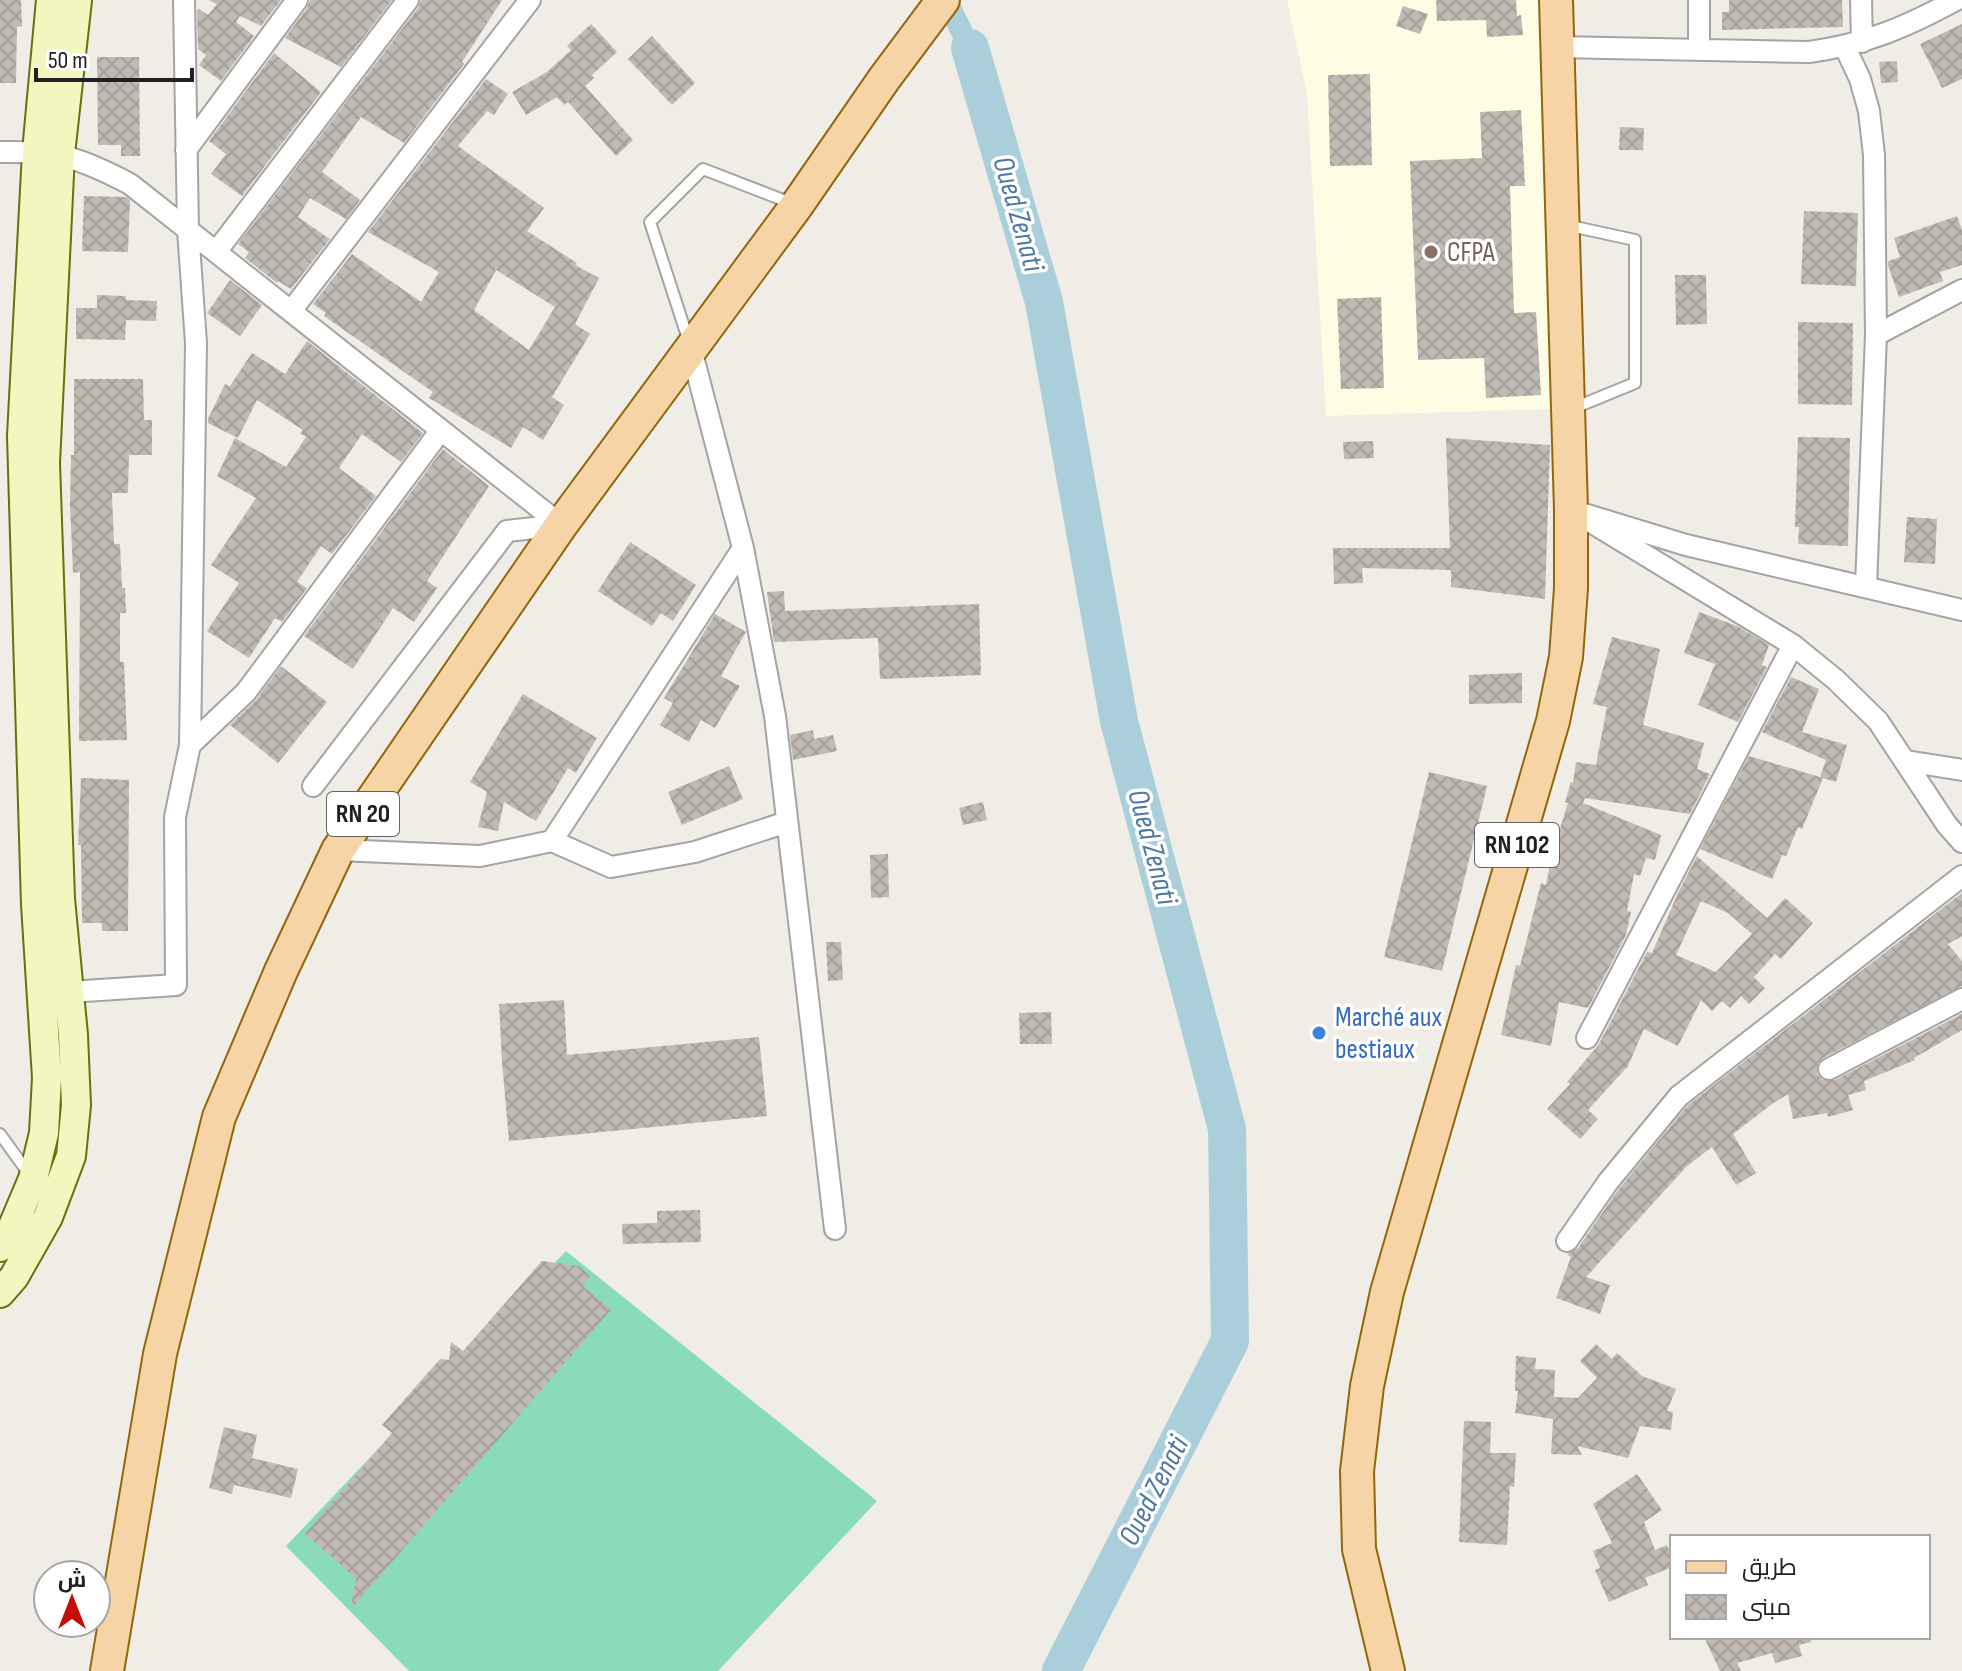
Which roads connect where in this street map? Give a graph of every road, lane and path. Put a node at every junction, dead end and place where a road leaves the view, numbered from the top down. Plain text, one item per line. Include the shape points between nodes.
1 (51, 0) edge
2 (77, 0) edge
3 (184, 0) edge
4 (297, 0) edge
5 (408, 0) edge
6 (530, 0) edge
7 (943, 0) edge
8 (1556, 0) edge
9 (1699, 0) edge
10 (1861, 0) edge
11 (1956, 0) edge
12 (1853, 44) junction
13 (1557, 47) junction
14 (1699, 50) junction
15 (186, 150) junction
16 (0, 152) edge
17 (48, 153) junction
18 (797, 205) junction
19 (1562, 225) junction
20 (188, 230) junction
21 (216, 252) junction
22 (1962, 290) edge
23 (291, 311) junction
24 (1876, 335) junction
25 (691, 349) junction
26 (1569, 410) junction
27 (441, 430) junction
28 (1571, 510) junction
29 (561, 525) junction
30 (743, 548) junction
31 (1866, 586) junction
32 (1962, 610) edge
33 (1793, 645) junction
34 (190, 745) junction
35 (1906, 761) junction
36 (1962, 770) edge
37 (313, 786) dead end
38 (787, 822) junction
39 (552, 841) junction
40 (1962, 842) edge
41 (338, 850) junction
42 (1962, 876) edge
43 (69, 992) junction
44 (1962, 999) edge
45 (1587, 1038) dead end
46 (1829, 1069) dead end
47 (0, 1134) edge
48 (33, 1179) junction
49 (835, 1229) dead end
50 (1567, 1241) dead end
51 (0, 1247) edge
52 (0, 1293) edge
53 (107, 1671) edge
54 (1388, 1671) edge

1 - 17 main road
2 - 17 main road
3 - 15 street
4 - 15 street
5 - 21 street
6 - 23 street
7 - 18 main road, RN 20
8 - 13 main road, RN 102
9 - 14 street
10 - 12 street
11 - 12 street via 1907,27
12 - 14 street via 1809,52
12 - 24 street via 1874,155
13 - 14 street
13 - 19 main road, RN 102
15 - 20 street
16 - 17 street
17 - 20 street via 94,165 130,184
17 - 43 main road via 45,463 60,899
17 - 48 main road via 22,436 36,904 47,1078 44,1133
18 - 25 main road, RN 20
18 - 25 lane via 703,169 650,222
19 - 26 main road, RN 102
19 - 26 lane via 1635,240 1635,383
20 - 21 street
20 - 34 street via 196,343
21 - 23 street
22 - 24 street
23 - 27 street
24 - 31 street
25 - 29 main road, RN 20
25 - 30 street
26 - 28 main road, RN 102
27 - 29 street
27 - 34 street via 246,692
28 - 31 street via 1686,545
28 - 33 street
28 - 54 main road, RN 102 via 1566,657 1553,721 1387,1292 1367,1386 1357,1471 1359,1549
29 - 37 street via 507,531
29 - 41 main road, RN 20
30 - 38 street via 775,716
30 - 39 street
31 - 32 street
33 - 35 street via 1878,721
33 - 45 street
34 - 43 street via 175,817 176,985
35 - 36 street
35 - 40 street
38 - 39 street via 695,852 611,867
38 - 49 street
39 - 41 street via 480,856
41 - 53 main road, RN 20 via 219,1117 160,1354
42 - 50 street via 1679,1096
43 - 52 main road via 76,1105 71,1156 48,1217
44 - 46 street
47 - 48 lane
48 - 51 main road

